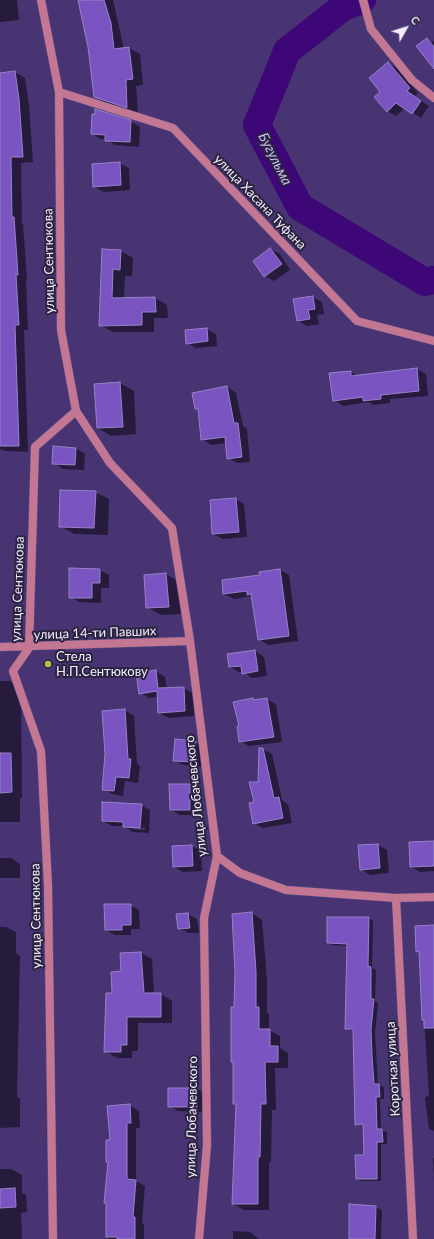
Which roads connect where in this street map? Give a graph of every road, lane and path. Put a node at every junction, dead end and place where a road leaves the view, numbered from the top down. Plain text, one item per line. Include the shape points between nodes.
1 (41, 0) edge
2 (363, 0) edge
3 (59, 92) junction
4 (434, 98) edge
5 (434, 340) edge
6 (76, 411) junction
7 (190, 641) junction
8 (0, 647) edge
9 (29, 648) junction
10 (217, 856) junction
11 (434, 897) edge
12 (396, 898) junction
13 (53, 1239) edge
14 (200, 1239) edge
15 (413, 1239) edge

1 - 3 street, улица Сентюкова
2 - 4 street via 371,29 412,80
3 - 5 street, улица Хасана Туфана via 173,128 357,321
3 - 6 street, улица Сентюкова via 61,330
6 - 7 street, улица Лобачевского via 110,463 172,528
6 - 9 street, улица Сентюкова via 35,447
7 - 9 street, улица 14-ти Павших
7 - 10 street, улица Лобачевского
8 - 9 street, улица 14-ти Павших
9 - 13 street, улица Сентюкова via 13,670 41,751 48,885
10 - 12 street via 240,873 286,890
10 - 14 street, улица Лобачевского via 204,918 206,1145
11 - 12 street
12 - 15 street, Короткая улица

